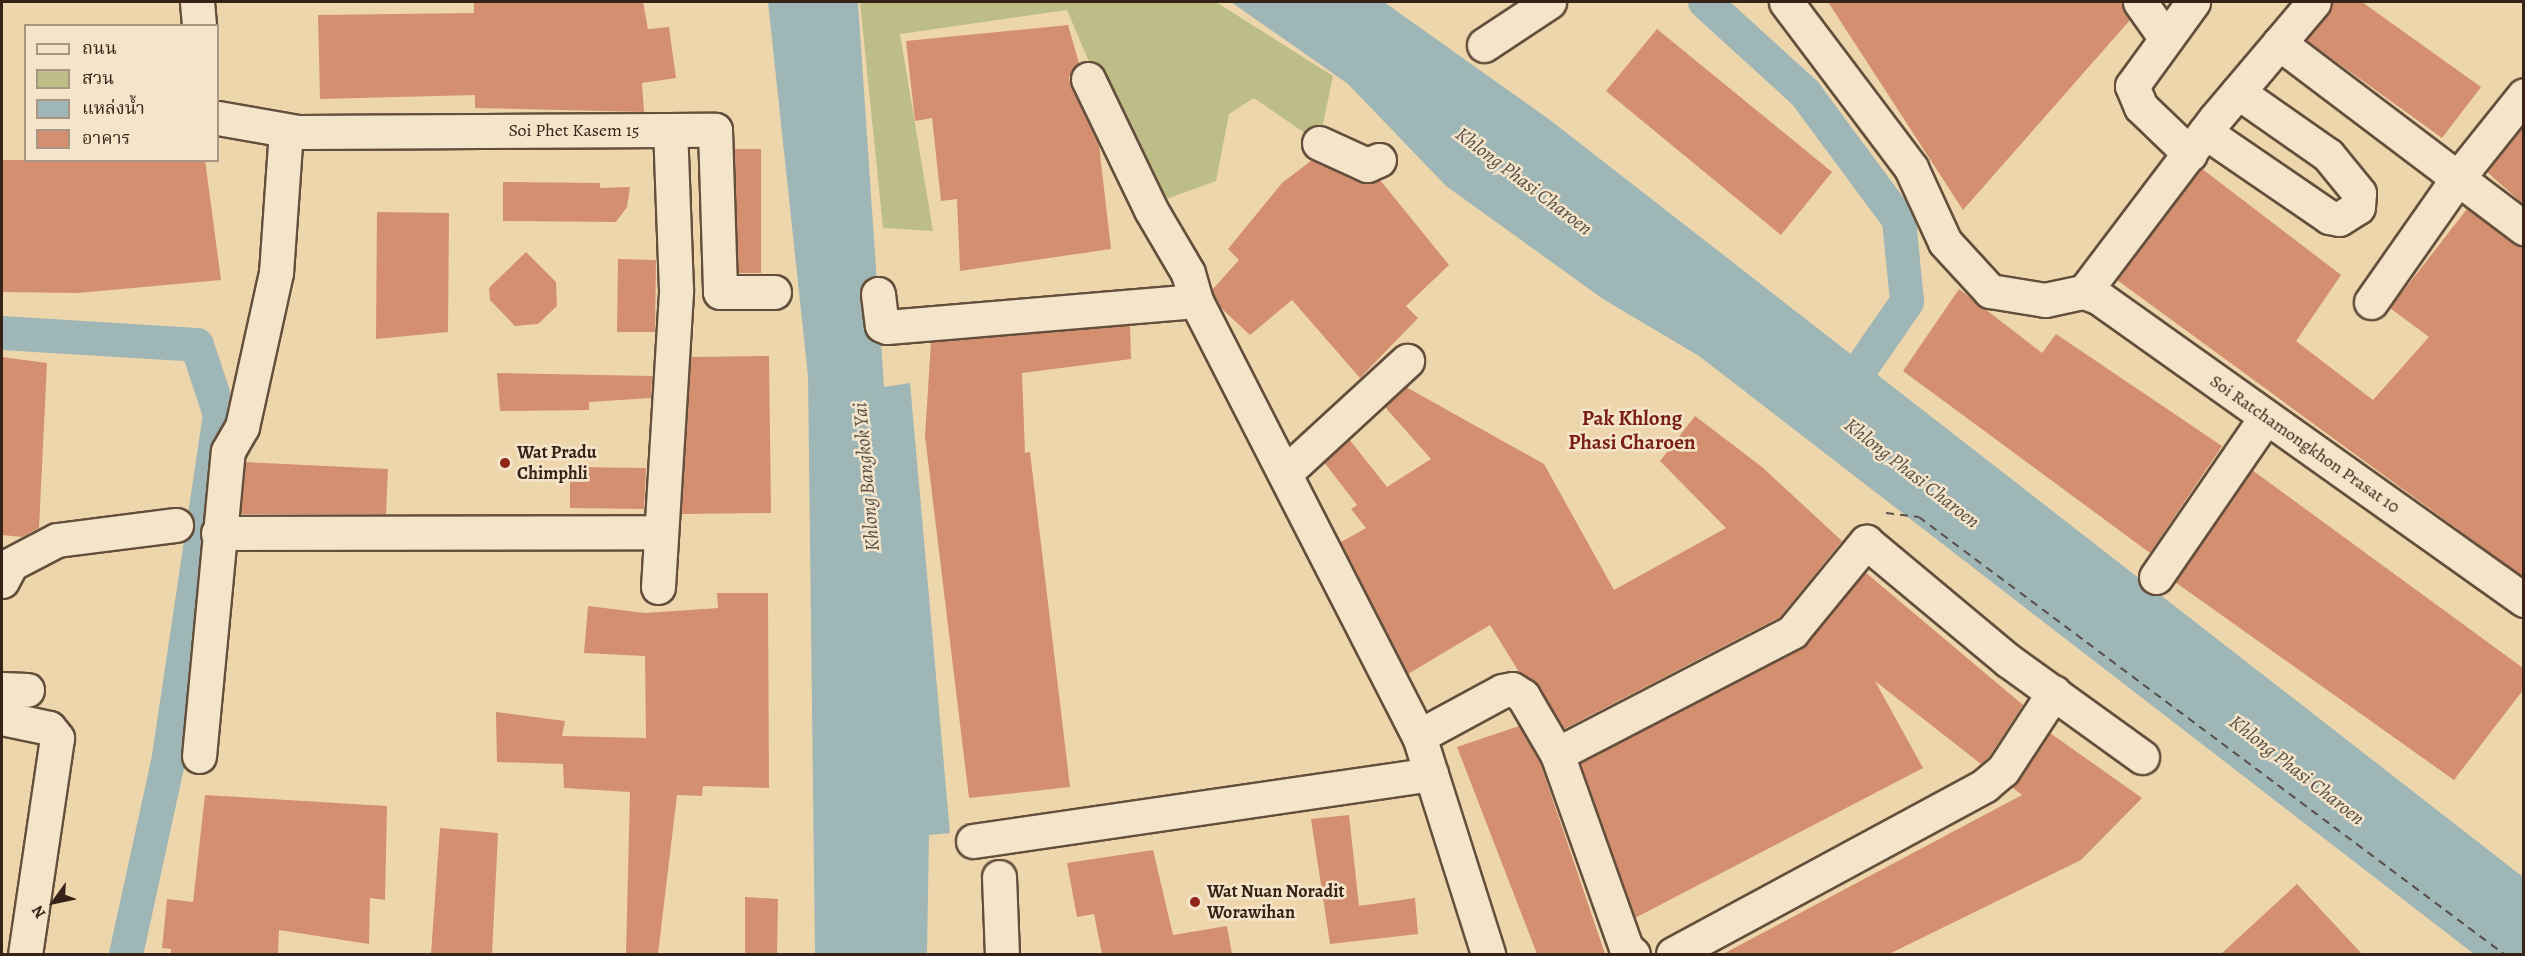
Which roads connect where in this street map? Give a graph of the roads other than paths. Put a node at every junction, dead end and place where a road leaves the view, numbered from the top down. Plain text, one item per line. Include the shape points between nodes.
1 (197, 2) edge
2 (1550, 2) edge
3 (1786, 2) edge
4 (2140, 2) edge
5 (2193, 2) edge
6 (2314, 2) edge
7 (198, 24) edge
8 (2164, 36) junction
9 (2279, 43) junction
10 (1484, 45) dead end
11 (1088, 79) dead end
12 (2238, 92) junction
13 (2523, 94) edge
14 (219, 118) edge
15 (670, 130) junction
16 (286, 131) junction
17 (1319, 143) dead end
18 (2198, 143) junction
19 (1379, 160) dead end
20 (2460, 175) junction
21 (2523, 228) edge
22 (1192, 287) junction
23 (676, 290) junction
24 (720, 292) junction
25 (774, 292) dead end
26 (2084, 292) junction
27 (878, 294) dead end
28 (2371, 302) dead end
29 (1407, 361) dead end
30 (2266, 417) junction
31 (1285, 473) junction
32 (176, 525) dead end
33 (661, 532) junction
34 (218, 533) junction
35 (2156, 577) dead end
36 (2, 581) edge
37 (658, 587) dead end
38 (2523, 600) edge
39 (2054, 692) junction
40 (2, 718) edge
41 (1419, 736) junction
42 (1557, 754) junction
43 (199, 756) dead end
44 (2142, 757) dead end
45 (1431, 774) junction
46 (973, 841) dead end
47 (999, 877) dead end
48 (25, 954) edge
49 (1002, 954) edge
50 (1488, 954) edge
51 (1634, 954) edge
52 (1673, 954) edge

1 - 7 street
2 - 10 street
3 - 26 street via 1911,168 1945,242 1990,291 2029,300
4 - 8 street
5 - 8 street
6 - 9 street
8 - 18 street via 2132,86 2141,106
9 - 12 street
9 - 20 street
11 - 22 street
12 - 18 street
12 - 18 street via 2328,155 2354,185 2361,198 2358,207 2338,219 2329,217
13 - 20 street
14 - 16 street, Soi Phet Kasem 15
15 - 16 street, Soi Phet Kasem 15
15 - 23 street
15 - 24 street, Soi Phet Kasem 15 via 715,130
16 - 34 street via 276,273 242,427 228,451
17 - 19 street via 1367,165
18 - 26 street
20 - 21 street
20 - 28 street
22 - 27 street via 887,327 882,324
22 - 31 street
23 - 24 street
23 - 33 street
24 - 25 street
26 - 30 street, Soi Ratchamongkhon Prasat 10 via 2098,297
29 - 31 street
30 - 35 street
30 - 38 street, Soi Ratchamongkhon Prasat 10
31 - 41 street
32 - 36 street via 57,540 11,564
33 - 34 street
33 - 37 street
34 - 43 street
39 - 42 street via 2009,661 1866,542 1792,632
39 - 44 street
39 - 52 street via 2003,770 1985,785
40 - 48 street via 48,728 57,738
41 - 42 street via 1512,689 1522,696
41 - 45 street
42 - 51 street via 1626,948
45 - 46 street
45 - 50 street
47 - 49 street

